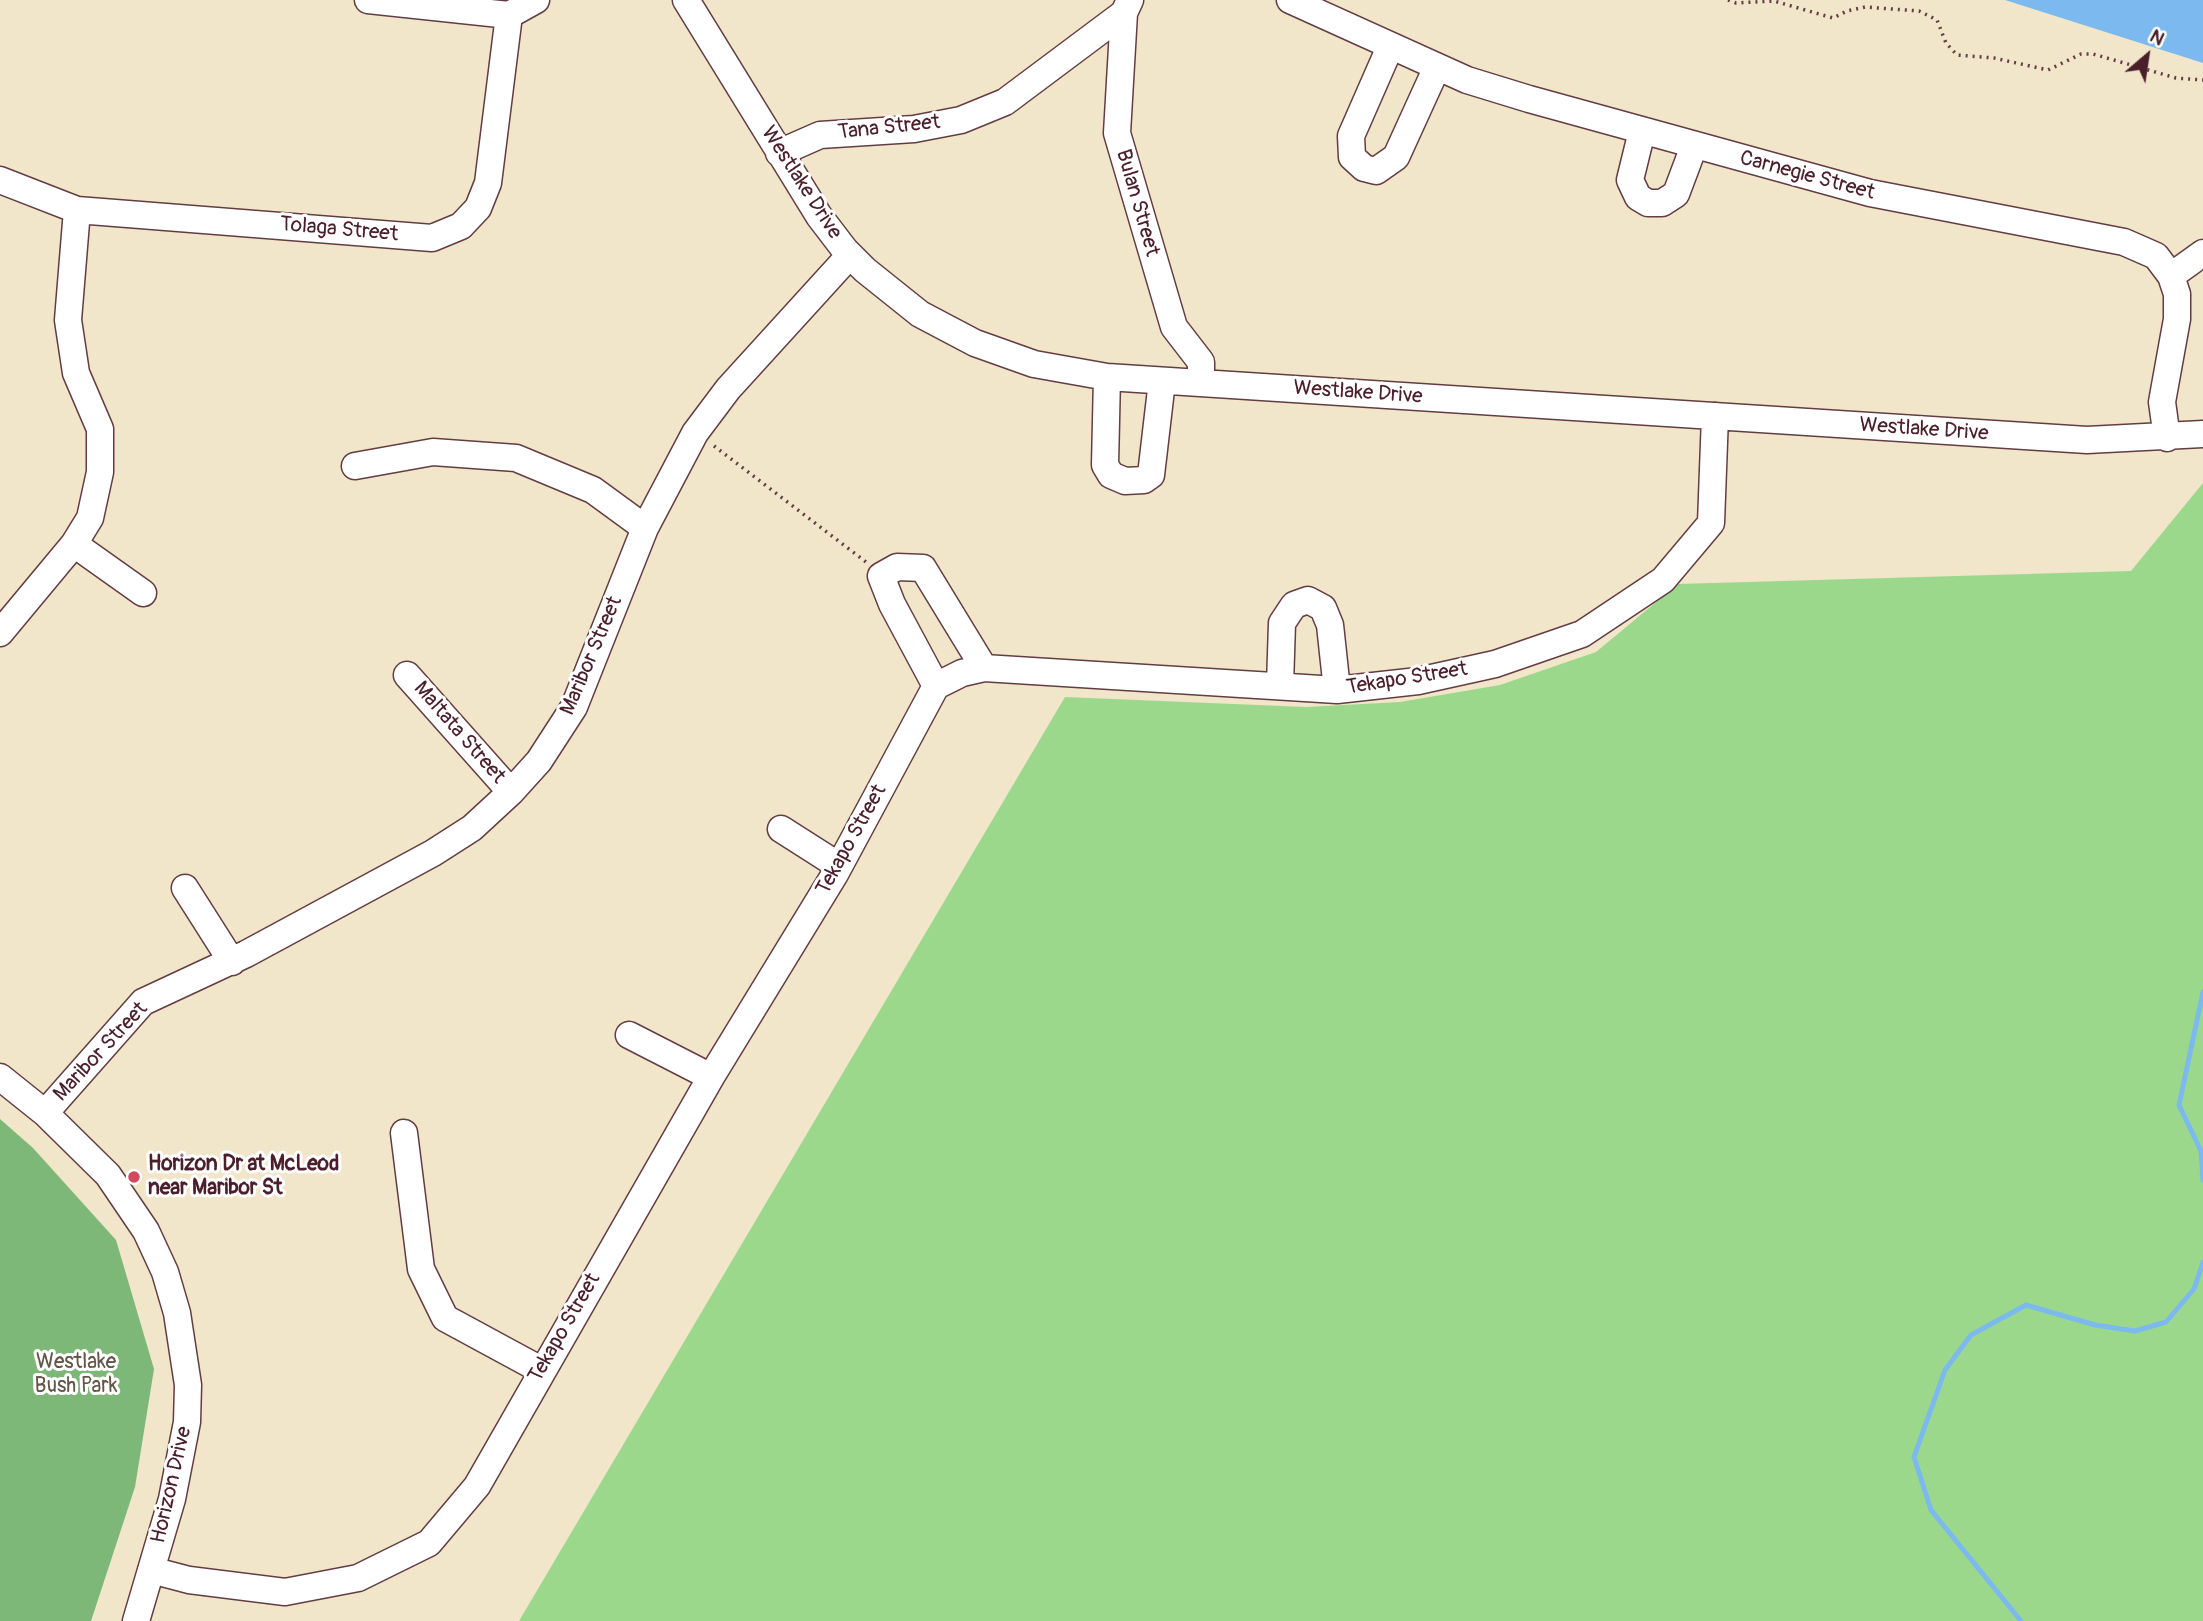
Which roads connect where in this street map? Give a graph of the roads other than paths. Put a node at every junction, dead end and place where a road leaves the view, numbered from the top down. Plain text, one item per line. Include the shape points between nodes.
1 (368, 0) edge
2 (536, 0) edge
3 (685, 0) edge
4 (1290, 0) edge
5 (1127, 6) edge
6 (509, 15) junction
7 (1390, 47) junction
8 (1074, 52) junction
9 (1437, 67) junction
10 (1120, 74) junction
11 (1642, 131) junction
12 (1694, 146) junction
13 (779, 153) junction
14 (0, 180) edge
15 (77, 209) junction
16 (2203, 253) edge
17 (850, 255) junction
18 (2171, 276) junction
19 (1107, 377) junction
20 (1162, 381) junction
21 (1201, 382) junction
22 (1715, 416) junction
23 (2203, 433) edge
24 (2167, 438) junction
25 (355, 466) dead end
26 (645, 528) junction
27 (74, 544) junction
28 (143, 593) dead end
29 (0, 633) edge
30 (985, 668) junction
31 (407, 674) dead end
32 (1280, 685) junction
33 (936, 686) junction
34 (1337, 690) junction
35 (511, 792) junction
36 (781, 828) dead end
37 (839, 866) junction
38 (185, 888) dead end
39 (232, 962) junction
40 (629, 1035) dead end
41 (0, 1077) edge
42 (711, 1077) junction
43 (45, 1113) junction
44 (404, 1133) dead end
45 (541, 1370) junction
46 (151, 1570) junction
47 (136, 1621) edge

1 - 6 street
2 - 6 street
3 - 13 street, Westlake Drive
4 - 7 street, Carnegie Street
5 - 8 street, Tana Street
5 - 10 street, Bulan Street
6 - 15 street, Tolaga Street via 488,183 478,208 461,226 432,237
7 - 9 street, Carnegie Street
7 - 9 street via 1351,136 1353,158 1364,168 1376,171 1396,157
8 - 10 street via 1099,59
8 - 13 street, Tana Street via 1005,102 961,120 914,129 820,135
9 - 11 street, Carnegie Street via 1466,80
10 - 21 street, Bulan Street via 1117,133 1174,327 1200,362
11 - 12 street, Carnegie Street
11 - 12 street via 1630,180 1639,197 1648,202 1662,203 1676,194
12 - 18 street, Carnegie Street via 1870,193 2124,242 2156,256
13 - 17 street, Westlake Drive
14 - 15 street, Tolaga Street
15 - 27 street via 68,320 76,373 100,429 100,472 90,518
16 - 18 street
17 - 19 street, Westlake Drive via 920,314 975,343 1034,364
17 - 26 street, Maribor Street via 728,389 695,433
18 - 24 street via 2177,319 2162,402
19 - 20 street, Westlake Drive
19 - 20 street via 1105,465 1111,475 1125,481 1152,475
20 - 21 street, Westlake Drive
21 - 22 street, Westlake Drive
22 - 24 street, Westlake Drive via 2087,440
22 - 34 street, Tekapo Street via 1711,523 1663,580 1582,634 1495,664 1418,681
23 - 24 street, Westlake Drive
25 - 26 street via 433,452 516,458 593,490
26 - 35 street, Maribor Street via 574,707 539,761
27 - 28 street
27 - 29 street
30 - 32 street, Tekapo Street
30 - 33 street, Tekapo Street
30 - 33 street via 923,568 897,567 881,576
31 - 35 street, Maltata Street
32 - 34 street, Tekapo Street
32 - 34 street via 1282,623 1294,605 1308,600 1323,608 1330,625
33 - 37 street, Tekapo Street
35 - 39 street, Maribor Street via 472,828 433,853
36 - 37 street
37 - 42 street, Tekapo Street
38 - 39 street
39 - 43 street, Maribor Street via 143,1002
40 - 42 street
41 - 43 street, Horizon Drive
42 - 45 street, Tekapo Street
43 - 46 street, Horizon Drive via 107,1175 134,1212 165,1272 177,1313 188,1385 187,1422
44 - 45 street via 421,1269 445,1318
45 - 46 street, Tekapo Street via 477,1486 429,1543 358,1578 285,1592 189,1580
46 - 47 street, Horizon Drive

